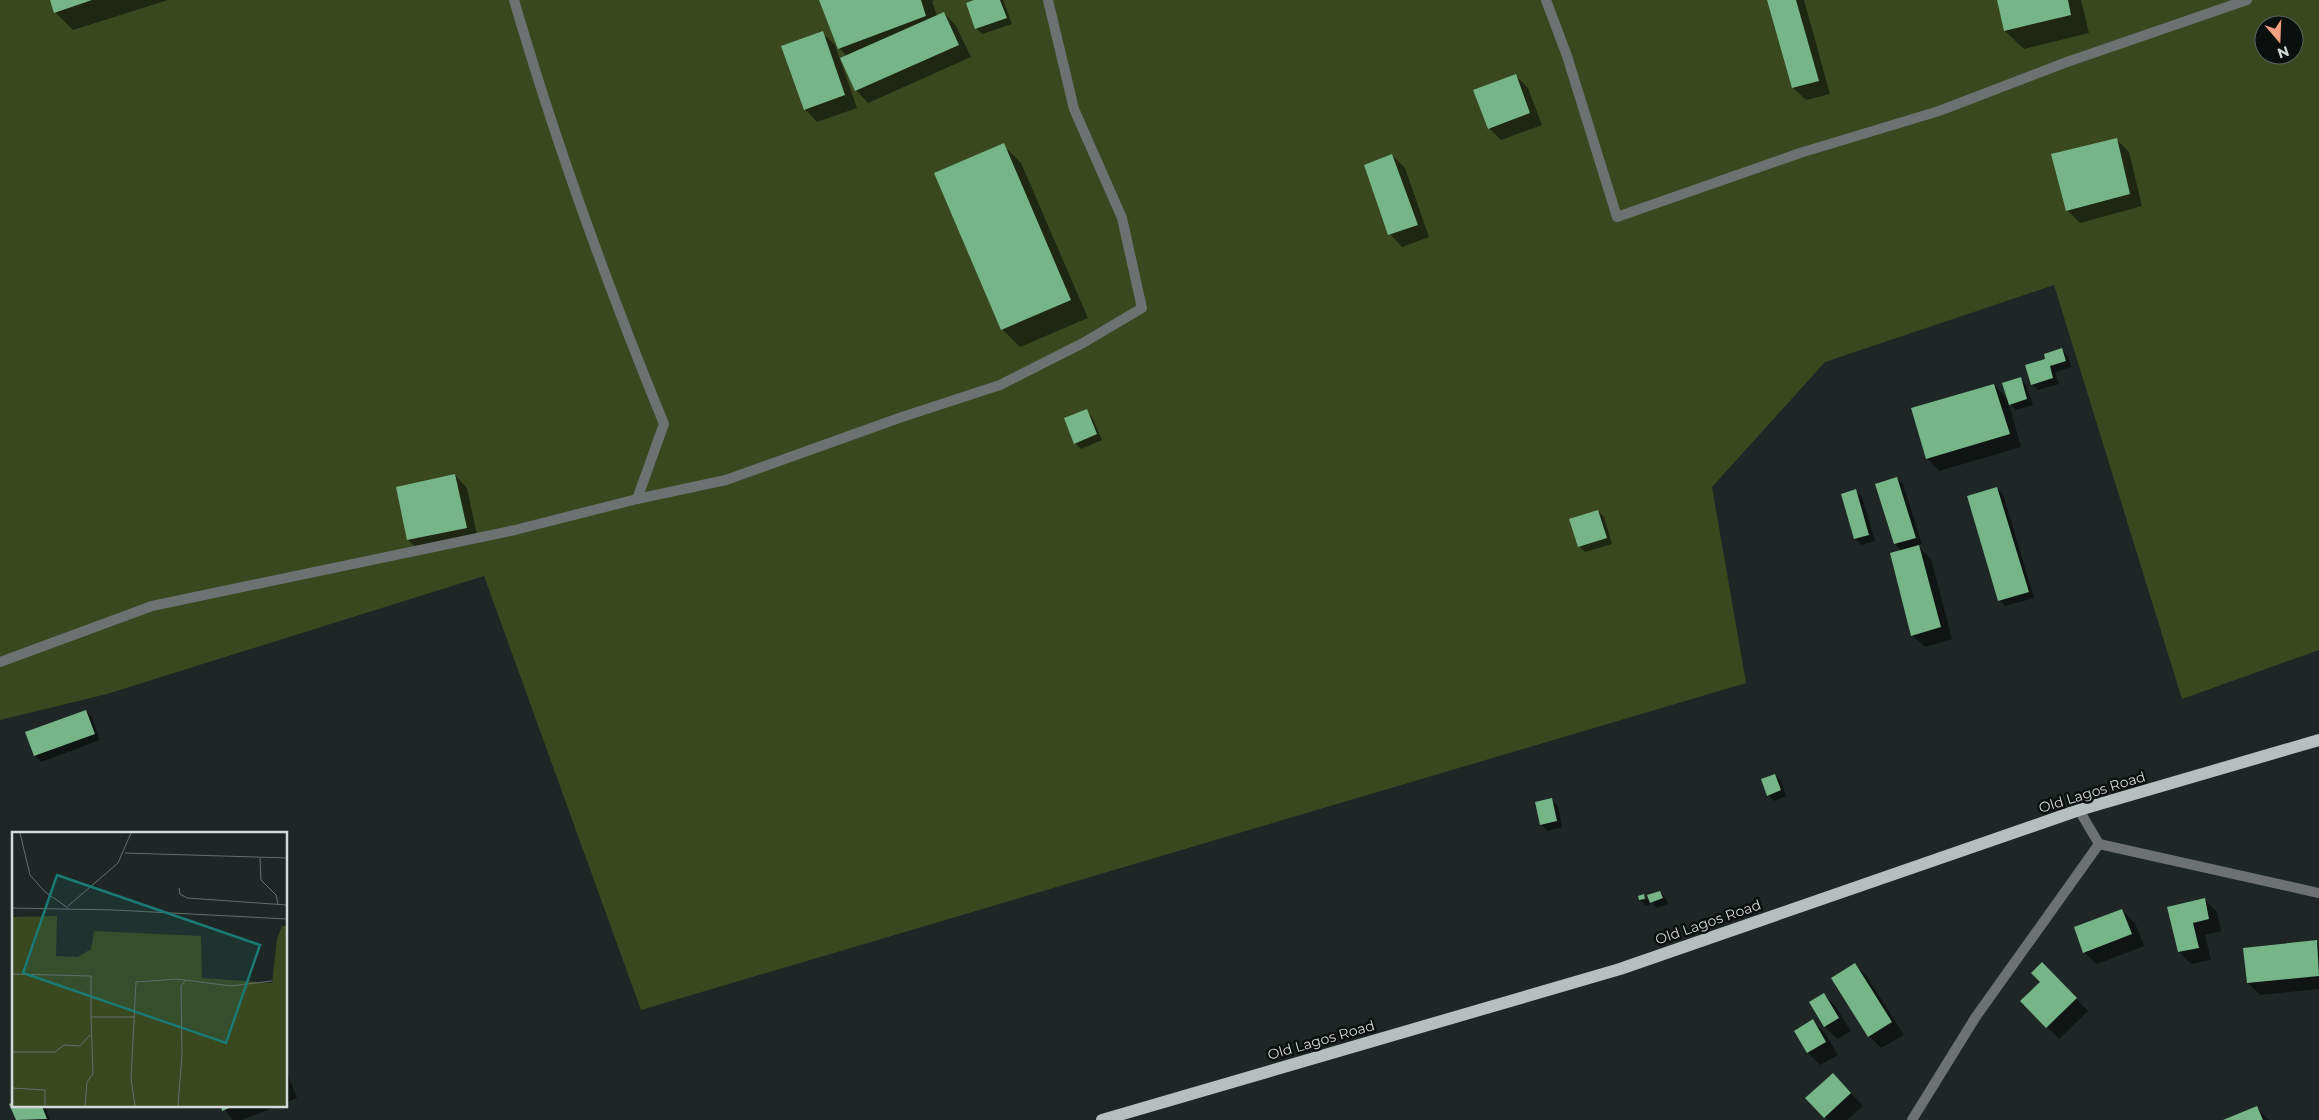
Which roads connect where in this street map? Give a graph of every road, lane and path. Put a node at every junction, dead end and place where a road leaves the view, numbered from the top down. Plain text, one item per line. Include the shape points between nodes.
1 (514, 0) edge
2 (1048, 0) edge
3 (1546, 0) edge
4 (2247, 0) edge
5 (637, 500) junction
6 (0, 662) edge
7 (2319, 740) edge
8 (2080, 810) junction
9 (2099, 844) junction
10 (2319, 893) edge
11 (1102, 1120) edge
12 (1912, 1120) edge

1 - 5 street via 534,70 617,309 664,424
2 - 5 street via 1074,109 1122,218 1142,308 1000,386 902,416 726,480
3 - 4 street via 1617,218 1800,153 1939,111 2067,62
5 - 6 street via 515,530 152,606
7 - 8 main road, Old Lagos Road
8 - 9 street
8 - 11 main road, Old Lagos Road via 1620,969
9 - 10 street
9 - 12 street via 1975,1018

